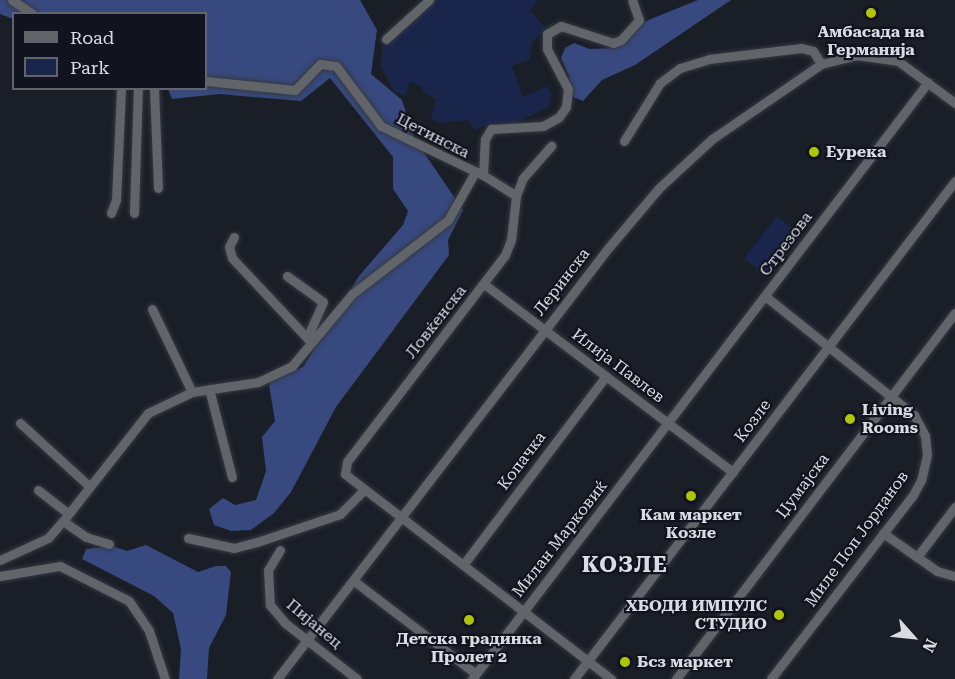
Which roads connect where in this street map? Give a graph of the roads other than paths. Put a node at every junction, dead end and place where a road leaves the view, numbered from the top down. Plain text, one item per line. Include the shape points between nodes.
1 (12, 0) edge
2 (429, 0) edge
3 (632, 0) edge
4 (30, 12) edge
5 (386, 39) dead end
6 (821, 64) junction
7 (207, 81) edge
8 (928, 82) junction
9 (121, 90) edge
10 (138, 90) edge
11 (154, 90) edge
12 (955, 103) edge
13 (624, 141) dead end
14 (551, 146) dead end
15 (479, 174) junction
16 (955, 181) edge
17 (158, 188) dead end
18 (517, 189) junction
19 (111, 213) dead end
20 (134, 213) dead end
21 (234, 237) dead end
22 (287, 276) dead end
23 (484, 284) junction
24 (765, 296) junction
25 (153, 309) dead end
26 (955, 313) edge
27 (544, 330) junction
28 (309, 340) junction
29 (829, 347) junction
30 (606, 376) junction
31 (209, 389) junction
32 (192, 392) junction
33 (891, 395) junction
34 (20, 423) dead end
35 (668, 423) junction
36 (733, 472) junction
37 (232, 477) dead end
38 (88, 485) junction
39 (38, 490) dead end
40 (363, 491) junction
41 (955, 507) edge
42 (65, 517) junction
43 (400, 519) junction
44 (883, 533) junction
45 (188, 538) dead end
46 (109, 544) dead end
47 (280, 550) dead end
48 (916, 557) junction
49 (0, 560) edge
50 (463, 565) junction
51 (0, 576) edge
52 (955, 576) edge
53 (354, 581) junction
54 (521, 613) junction
55 (307, 640) junction
56 (587, 662) junction
57 (474, 676) edge
58 (165, 679) edge
59 (277, 679) edge
60 (357, 679) edge
61 (574, 679) edge
62 (611, 679) edge
63 (676, 679) edge
64 (771, 679) edge

1 - 4 street
2 - 5 street
3 - 15 street via 639,20 612,43 561,26 547,34 547,50 568,89 566,107 559,117 543,126 491,129 485,139
6 - 8 street, Леринска via 856,55 887,57
6 - 13 street via 813,51 801,48 709,59 680,68 660,83
6 - 27 street, Леринска via 736,120 688,160 634,215
7 - 15 street, Цетинска via 282,92 302,85 320,64 336,66 381,126
8 - 12 street, Леринска
8 - 24 street, Стрезова
9 - 19 street via 116,200
10 - 20 street
11 - 17 street
14 - 18 street
15 - 18 street
15 - 28 street via 448,220 352,294
16 - 29 street, Козле
18 - 23 street, Ловќенска via 509,248
21 - 28 street via 229,247 232,258
22 - 28 street via 323,302
23 - 27 street, Илија Павлев
23 - 40 street, Ловќенска via 347,462 345,474
24 - 29 street, Миле Поп Јорданов
24 - 35 street, Стрезова
25 - 32 street
26 - 33 street, Џумајска
27 - 30 street, Илија Павлев
27 - 43 street, Леринска
28 - 31 street via 302,357 272,377
29 - 33 street, Миле Поп Јорданов
29 - 36 street, Козле
30 - 35 street, Илија Павлев
30 - 50 street, Копачка
31 - 32 street
31 - 37 street
32 - 38 street via 148,413
33 - 44 street, Миле Поп Јорданов via 917,418 927,455 918,487
33 - 63 street, Џумајска
34 - 38 street
35 - 36 street, Илија Павлев
35 - 54 street, Милан Марковиќ
36 - 56 street, Козле
38 - 42 street
39 - 42 street
40 - 43 street, Ловќенска
40 - 45 street via 340,514 258,542 234,548
41 - 48 street
42 - 46 street via 86,537
42 - 49 street via 48,538
43 - 50 street, Ловќенска
43 - 53 street, Леринска
44 - 48 street
44 - 64 street, Миле Поп Јорданов
47 - 55 street, Пијанец via 268,570 270,605
48 - 52 street via 937,571
50 - 54 street, Ловќенска
51 - 58 street via 60,566 129,601 149,632
53 - 55 street, Леринска
53 - 57 street, Милан Марковиќ
54 - 56 street, Ловќенска
54 - 57 street, Милан Марковиќ
55 - 59 street, Леринска
55 - 60 street, Пијанец
56 - 61 street, Козле
56 - 62 street, Ловќенска

